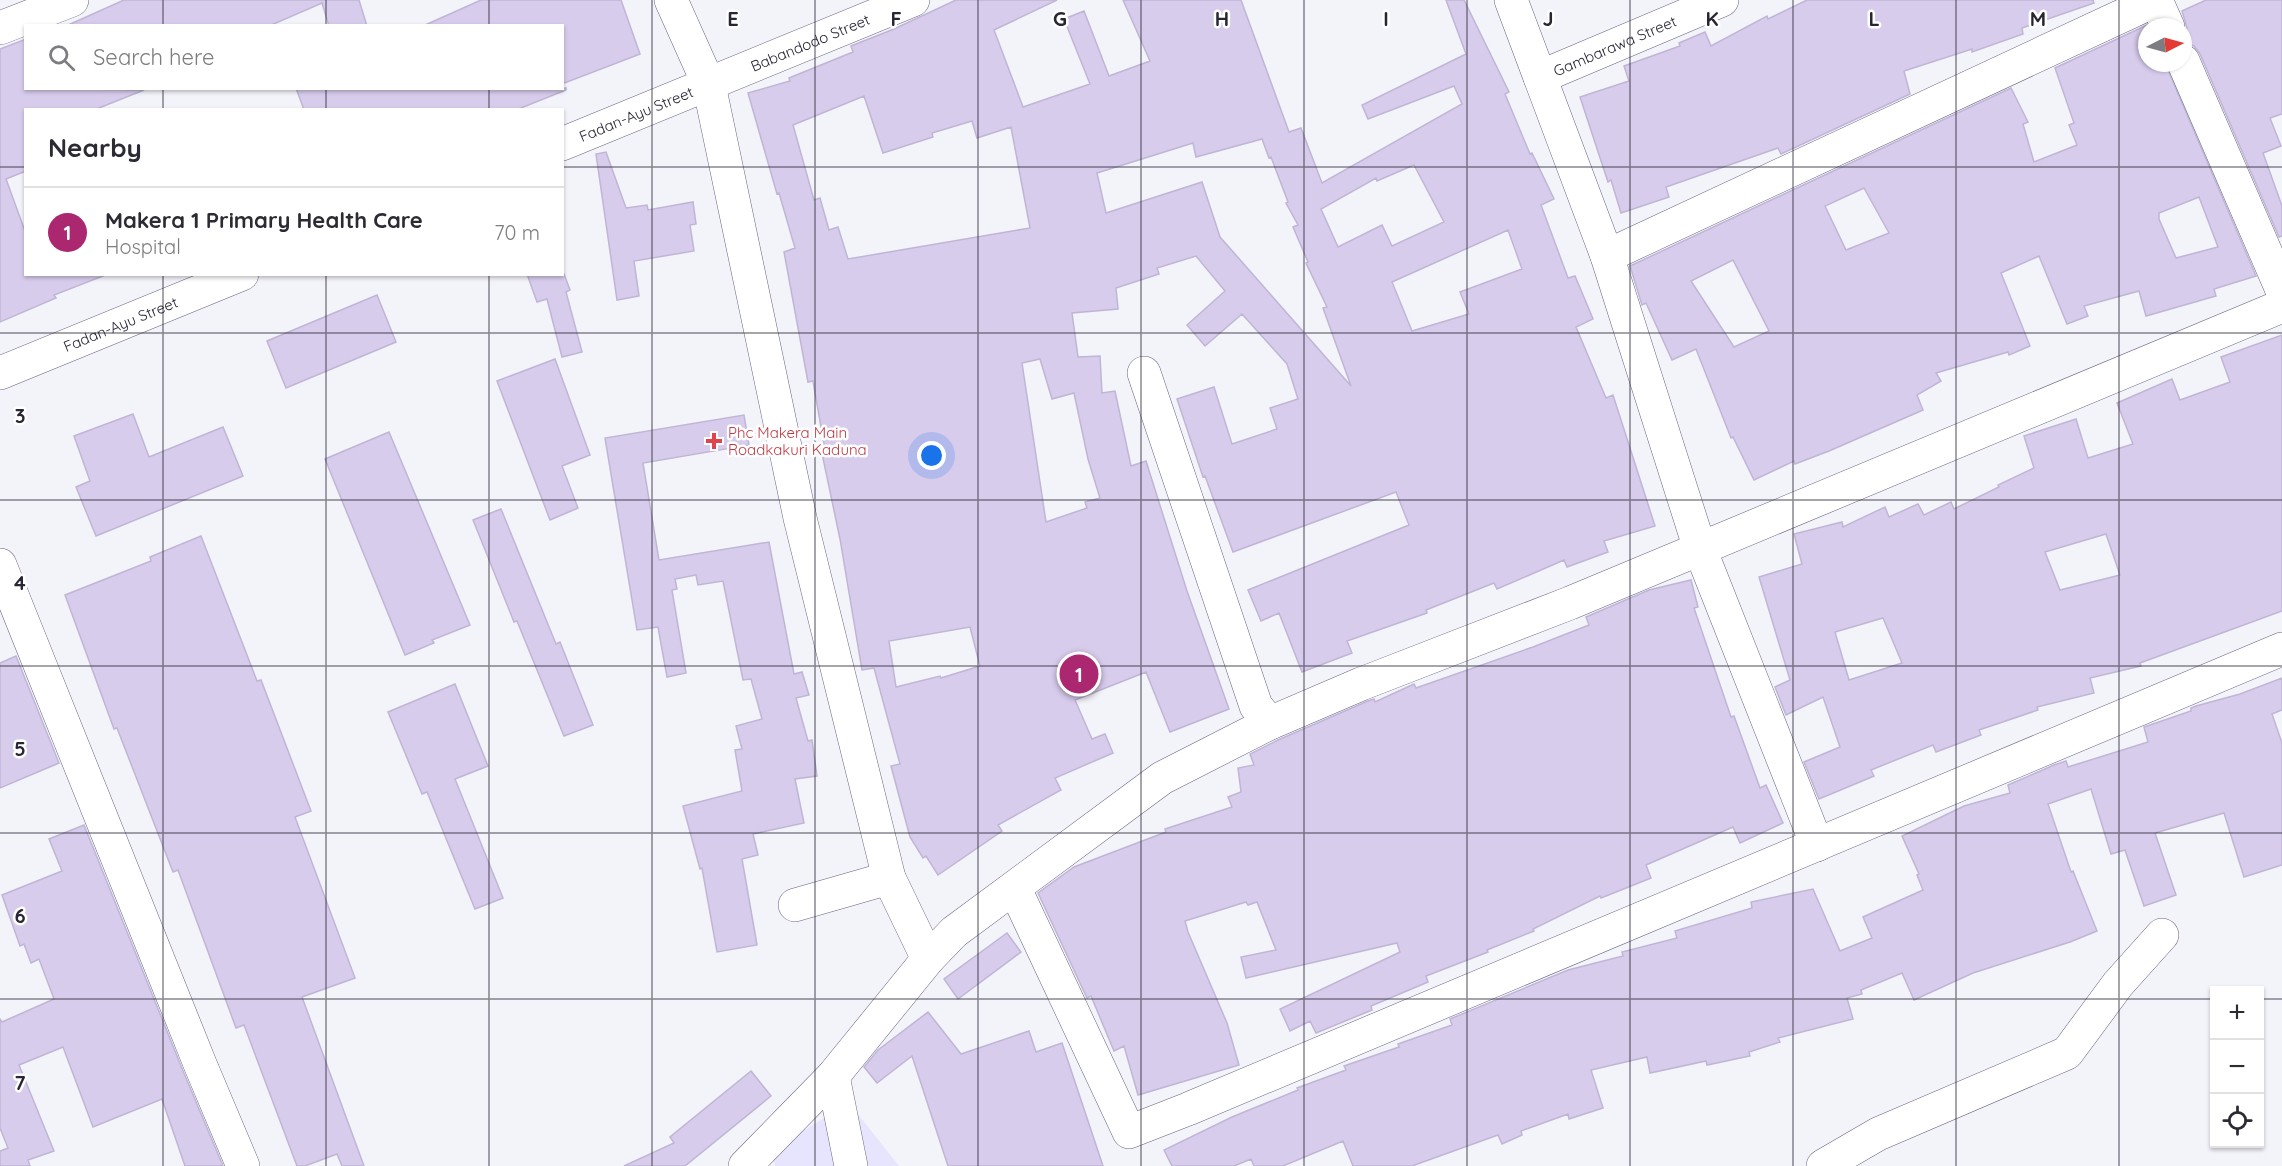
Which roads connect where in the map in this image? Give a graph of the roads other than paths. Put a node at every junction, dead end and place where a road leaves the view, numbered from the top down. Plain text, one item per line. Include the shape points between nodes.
1 (72, 0) edge
2 (671, 0) edge
3 (913, 0) edge
4 (1511, 0) edge
5 (1722, 0) edge
6 (2156, 0) edge
7 (2164, 18) edge
8 (0, 28) edge
9 (2188, 72) edge
10 (1540, 77) junction
11 (709, 85) junction
12 (564, 143) edge
13 (1607, 256) junction
14 (237, 276) edge
15 (2282, 290) edge
16 (2282, 306) edge
17 (0, 373) edge
18 (1144, 373) dead end
19 (1700, 549) junction
20 (0, 565) edge
21 (2282, 649) edge
22 (1270, 723) junction
23 (1817, 845) junction
24 (889, 878) junction
25 (1015, 889) junction
26 (795, 905) dead end
27 (2162, 935) dead end
28 (928, 959) junction
29 (833, 1076) junction
30 (243, 1166) edge
31 (745, 1166) edge
32 (851, 1166) edge
33 (1823, 1166) edge

1 - 8 street
2 - 11 street
3 - 11 street, Babandodo Street
4 - 10 street
5 - 10 street, Gambarawa Street
6 - 7 street
6 - 13 street
9 - 15 street
10 - 13 street
11 - 12 street, Fadan-Ayu Street
11 - 24 street via 800,518
13 - 19 street
14 - 17 street, Fadan-Ayu Street
16 - 19 street
18 - 22 street via 1256,706
19 - 22 street
19 - 23 street
20 - 30 street
21 - 23 street
22 - 25 street via 1162,778
23 - 25 street via 1129,1132
24 - 26 street
24 - 28 street
25 - 28 street via 954,932
27 - 33 street via 2118,984 2067,1053 1878,1134
28 - 29 street
29 - 31 street
29 - 32 street

